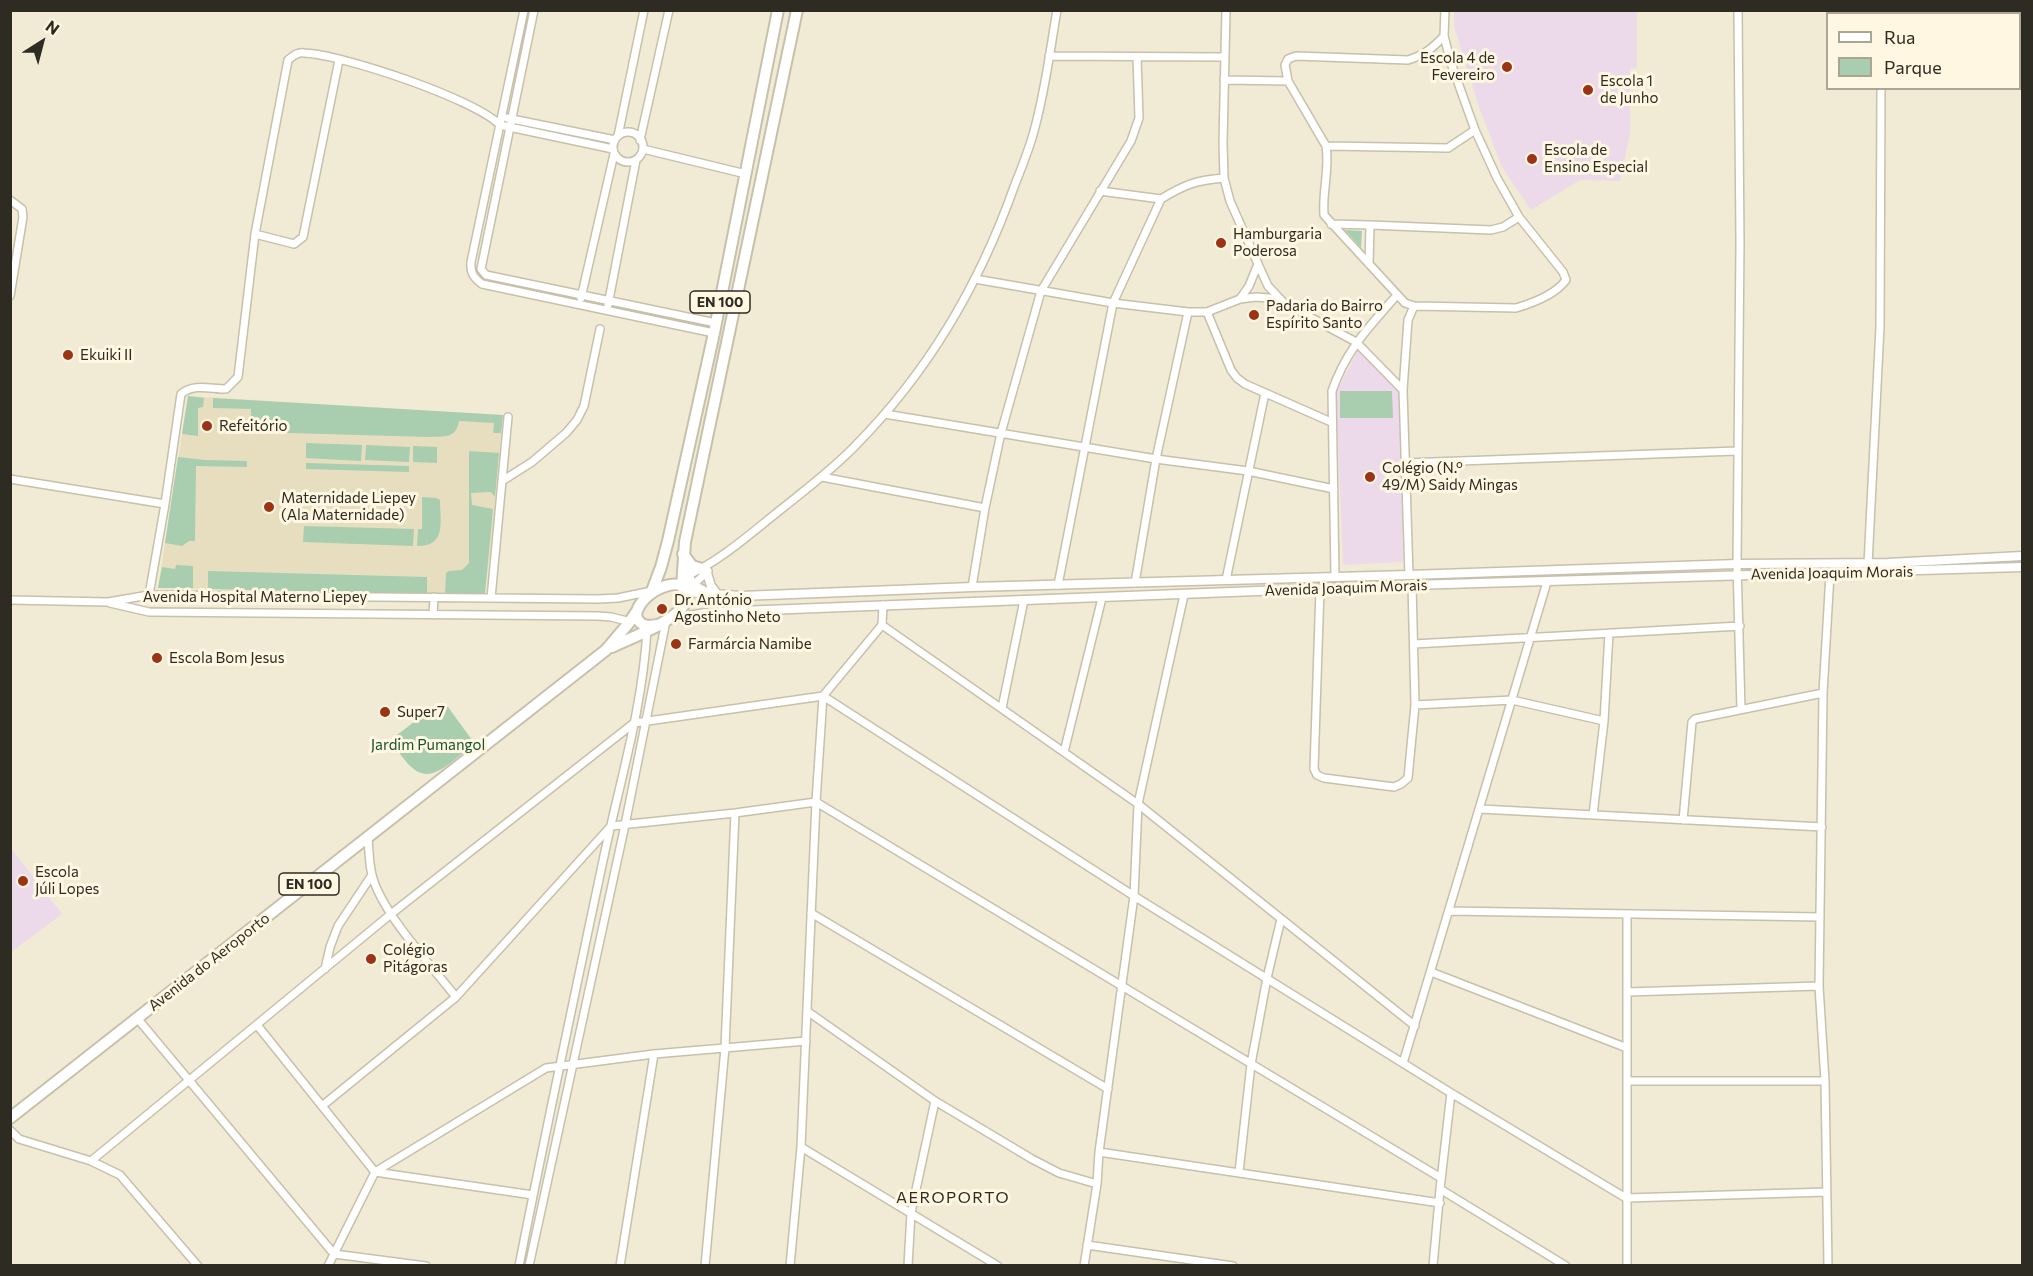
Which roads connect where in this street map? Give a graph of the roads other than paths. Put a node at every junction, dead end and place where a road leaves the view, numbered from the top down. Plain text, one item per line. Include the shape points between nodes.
1 (524, 10) edge
2 (534, 10) edge
3 (644, 10) edge
4 (669, 10) edge
5 (778, 10) edge
6 (797, 10) edge
7 (1057, 10) edge
8 (1226, 10) edge
9 (1445, 10) edge
10 (1738, 10) edge
11 (1444, 36) junction
12 (1050, 56) junction
13 (1137, 57) junction
14 (1225, 57) junction
15 (339, 60) junction
16 (1224, 80) junction
17 (1288, 81) junction
18 (1881, 90) edge
19 (501, 117) junction
20 (493, 118) junction
21 (511, 119) junction
22 (500, 125) junction
23 (510, 127) junction
24 (1475, 130) junction
25 (616, 138) junction
26 (640, 140) junction
27 (1326, 146) junction
28 (643, 149) junction
29 (614, 152) junction
30 (636, 160) junction
31 (746, 174) junction
32 (1224, 178) junction
33 (1100, 191) junction
34 (10, 200) edge
35 (1161, 200) junction
36 (1520, 217) junction
37 (1331, 225) junction
38 (1370, 225) junction
39 (255, 234) junction
40 (1258, 264) junction
41 (1368, 264) junction
42 (482, 272) junction
43 (475, 279) junction
44 (975, 279) junction
45 (11, 288) edge
46 (1041, 291) junction
47 (581, 295) junction
48 (1397, 295) junction
49 (10, 296) edge
50 (1240, 299) junction
51 (609, 301) junction
52 (1113, 303) junction
53 (1284, 303) junction
54 (579, 304) junction
55 (1414, 306) junction
56 (607, 310) junction
57 (1188, 312) junction
58 (1207, 312) junction
59 (600, 328) dead end
60 (715, 328) junction
61 (1356, 342) junction
62 (1402, 390) junction
63 (1265, 393) junction
64 (885, 414) junction
65 (508, 417) dead end
66 (1331, 422) junction
67 (1001, 433) junction
68 (1086, 447) junction
69 (1737, 451) junction
70 (1155, 459) junction
71 (1405, 463) junction
72 (1248, 471) junction
73 (822, 477) junction
74 (10, 479) edge
75 (502, 481) junction
76 (1334, 489) junction
77 (165, 504) junction
78 (985, 508) junction
79 (2022, 556) edge
80 (683, 560) junction
81 (1737, 564) junction
82 (1868, 564) junction
83 (2022, 567) edge
84 (704, 571) junction
85 (1830, 574) junction
86 (1410, 575) junction
87 (1738, 575) junction
88 (1335, 578) junction
89 (1226, 580) junction
90 (1547, 582) junction
91 (1135, 583) junction
92 (686, 584) junction
93 (1058, 585) junction
94 (1412, 585) junction
95 (972, 587) junction
96 (1320, 589) junction
97 (652, 591) junction
98 (148, 595) junction
99 (713, 595) junction
100 (1184, 595) junction
101 (434, 597) junction
102 (491, 598) junction
103 (1102, 598) junction
104 (10, 600) edge
105 (1024, 600) junction
106 (108, 602) junction
107 (883, 605) junction
108 (637, 611) junction
109 (433, 615) junction
110 (630, 622) junction
111 (655, 624) junction
112 (882, 625) junction
113 (1740, 626) junction
114 (1609, 633) junction
115 (1530, 638) junction
116 (1414, 644) junction
117 (606, 650) junction
118 (1823, 693) junction
119 (822, 696) junction
120 (1512, 700) junction
121 (1415, 705) junction
122 (1002, 708) junction
123 (1741, 709) junction
124 (1604, 721) junction
125 (646, 722) junction
126 (634, 723) junction
127 (1064, 752) junction
128 (816, 802) junction
129 (1138, 804) junction
130 (1480, 809) junction
131 (735, 813) junction
132 (1593, 815) junction
133 (1683, 820) junction
134 (625, 825) junction
135 (611, 826) junction
136 (1822, 827) junction
137 (368, 837) junction
138 (372, 875) junction
139 (1134, 896) junction
140 (1449, 911) junction
141 (811, 913) junction
142 (391, 914) junction
143 (1627, 915) junction
144 (1820, 917) junction
145 (1281, 919) junction
146 (325, 969) junction
147 (1431, 972) junction
148 (1266, 978) junction
149 (1122, 985) junction
150 (1819, 986) junction
151 (1627, 992) junction
152 (456, 997) junction
153 (807, 1011) junction
154 (137, 1018) junction
155 (257, 1025) junction
156 (1415, 1026) junction
157 (807, 1041) junction
158 (725, 1048) junction
159 (1627, 1048) junction
160 (654, 1054) junction
161 (1403, 1063) junction
162 (573, 1064) junction
163 (1251, 1064) junction
164 (560, 1066) junction
165 (189, 1081) junction
166 (1627, 1081) junction
167 (1825, 1081) junction
168 (1108, 1089) junction
169 (1451, 1093) junction
170 (935, 1101) junction
171 (322, 1106) junction
172 (10, 1118) edge
173 (10, 1130) edge
174 (801, 1147) junction
175 (1099, 1152) junction
176 (92, 1161) junction
177 (375, 1172) junction
178 (1239, 1173) junction
179 (1441, 1178) junction
180 (1097, 1184) junction
181 (1440, 1189) junction
182 (1827, 1192) junction
183 (533, 1195) junction
184 (1626, 1198) junction
185 (1440, 1203) junction
186 (911, 1213) junction
187 (1087, 1245) junction
188 (334, 1254) junction
189 (988, 1262) edge
190 (198, 1266) edge
191 (328, 1266) edge
192 (426, 1266) edge
193 (519, 1266) edge
194 (529, 1266) edge
195 (620, 1266) edge
196 (705, 1266) edge
197 (790, 1266) edge
198 (908, 1266) edge
199 (998, 1266) edge
200 (1084, 1266) edge
201 (1233, 1266) edge
202 (1433, 1266) edge
203 (1566, 1266) edge
204 (1627, 1266) edge
205 (1828, 1266) edge

1 - 19 street
2 - 21 street
3 - 25 street
4 - 26 street
5 - 31 main road, EN 100
6 - 80 main road, EN 100
7 - 12 street
8 - 14 street
9 - 11 street
10 - 69 street
11 - 17 street via 1434,48 1408,60 1296,56 1285,65
11 - 24 street
12 - 13 street
12 - 44 street via 1034,132 1004,216
13 - 14 street
13 - 33 street via 1139,118 1131,141
14 - 16 street
15 - 20 street via 411,82
15 - 39 street via 304,53 288,60
15 - 39 street via 303,237 294,244
16 - 17 street
16 - 32 street
17 - 27 street
18 - 82 street via 1880,327
19 - 20 street
19 - 21 street
19 - 22 street
20 - 22 street
21 - 23 street
21 - 25 street
22 - 23 street
22 - 43 street via 471,262 470,271
23 - 29 street
23 - 42 street
24 - 27 street via 1448,148
24 - 36 street
25 - 26 street via 627,132
25 - 29 street
26 - 28 street
27 - 37 street via 1323,205
28 - 30 street
28 - 31 street
29 - 30 street via 622,161
29 - 47 street
30 - 51 street
31 - 60 main road, EN 100
32 - 35 street via 1182,186
32 - 40 street
33 - 35 street
33 - 46 street
34 - 45 street via 22,209 23,217
35 - 52 street
36 - 38 street via 1491,230
36 - 55 street via 1563,272 1566,280 1560,288 1516,308
37 - 38 street
37 - 41 street
38 - 41 street
39 - 77 street via 238,377 226,389 196,387 181,394
40 - 50 street
40 - 53 street via 1268,286
41 - 48 street
42 - 43 street
42 - 47 street
43 - 54 street via 482,284
44 - 46 street
44 - 64 street via 924,365
45 - 49 street
46 - 52 street
46 - 67 street
47 - 51 street
47 - 54 street
48 - 55 street
48 - 61 street
50 - 53 street via 1262,297
50 - 58 street
51 - 56 street
51 - 60 street
52 - 57 street
52 - 68 street
53 - 61 street
54 - 56 street
55 - 62 street via 1408,320
56 - 60 street
57 - 58 street
57 - 70 street
58 - 63 street via 1231,370 1237,378
59 - 75 street via 584,406 577,420 532,462
60 - 97 main road, EN 100 via 668,541
61 - 62 street
61 - 66 street via 1332,391
62 - 71 street
63 - 66 street
63 - 72 street
64 - 67 street
64 - 73 street
65 - 75 street
66 - 76 street
67 - 68 street
67 - 78 street
68 - 70 street
68 - 93 street
69 - 71 street
69 - 81 street
70 - 72 street
70 - 91 street
71 - 86 street
72 - 76 street
72 - 89 street
73 - 78 street
73 - 84 street
74 - 77 street
75 - 102 street
76 - 88 street
77 - 98 street
78 - 95 street
79 - 82 street, Avenida Joaquim Morais
80 - 84 main road
80 - 92 main road, EN 100
81 - 82 street, Avenida Joaquim Morais
81 - 86 street, Avenida Joaquim Morais
81 - 87 street
83 - 85 street, Avenida Joaquim Morais
84 - 92 street
84 - 92 street
84 - 99 street
85 - 87 street, Avenida Joaquim Morais
85 - 118 street
86 - 88 street, Avenida Joaquim Morais
87 - 90 street, Avenida Joaquim Morais
87 - 113 street
88 - 89 street, Avenida Joaquim Morais
89 - 91 street, Avenida Joaquim Morais
90 - 94 street, Avenida Joaquim Morais
90 - 115 street
91 - 93 street, Avenida Joaquim Morais
92 - 97 main road via 669,584
92 - 99 main road
92 - 111 main road, EN 100 via 684,605
93 - 95 street, Avenida Joaquim Morais
94 - 96 street, Avenida Joaquim Morais
94 - 116 street
95 - 99 street, Avenida Joaquim Morais
96 - 100 street, Avenida Joaquim Morais
96 - 121 street via 1314,769 1317,775 1394,787 1401,784 1408,778
97 - 102 street, Avenida Hospital Materno Liepey via 618,598
97 - 108 main road, EN 100
98 - 101 street, Avenida Hospital Materno Liepey
98 - 106 street, Avenida Hospital Materno Liepey
100 - 103 street, Avenida Joaquim Morais
100 - 129 street
101 - 102 street, Avenida Hospital Materno Liepey
101 - 109 street
103 - 105 street, Avenida Joaquim Morais
103 - 127 street
104 - 106 street
105 - 107 street, Avenida Joaquim Morais
105 - 122 street
106 - 109 street, Avenida Hospital Materno Liepey via 149,612
107 - 111 street, Avenida Joaquim Morais via 706,613
107 - 112 street
108 - 110 main road, EN 100
108 - 111 main road via 637,619
109 - 110 street, Avenida Hospital Materno Liepey via 598,616
110 - 111 street, Avenida Hospital Materno Liepey
110 - 117 main road, EN 100
111 - 117 main road, EN 100
111 - 125 street
111 - 126 street
112 - 119 street
112 - 122 street
113 - 114 street
113 - 123 street
114 - 115 street
114 - 124 street
115 - 116 street
115 - 120 street
116 - 121 street
117 - 137 main road, Avenida do Aeroporto / EN 100
118 - 123 street
118 - 136 street
119 - 125 street
119 - 128 street
119 - 139 street
120 - 121 street
120 - 124 street
120 - 130 street
122 - 127 street
123 - 133 street via 1692,722
124 - 132 street
125 - 126 street
125 - 134 street
126 - 135 street
126 - 142 street
127 - 129 street
128 - 131 street
128 - 141 street
128 - 149 street
129 - 139 street
129 - 145 street
130 - 132 street
130 - 140 street
131 - 134 street
131 - 158 street
132 - 133 street
133 - 136 street
134 - 135 street
134 - 162 street
135 - 152 street
135 - 164 street
136 - 144 street
137 - 138 street
137 - 154 main road, Avenida do Aeroporto / EN 100
138 - 142 street
138 - 146 street via 338,926
139 - 148 street
139 - 149 street
140 - 143 street
140 - 147 street
141 - 153 street
141 - 168 street
142 - 146 street
142 - 152 street
143 - 144 street
143 - 151 street
144 - 150 street
145 - 148 street
145 - 156 street
146 - 155 street
147 - 156 street
147 - 159 street
148 - 161 street
148 - 163 street
149 - 163 street
149 - 168 street
150 - 151 street
150 - 167 street
151 - 159 street
152 - 171 street
153 - 157 street
153 - 170 street
154 - 165 street
154 - 172 main road, Avenida do Aeroporto / EN 100
155 - 165 street
155 - 171 street
156 - 161 street
157 - 158 street
157 - 174 street
158 - 160 street
158 - 196 street
159 - 166 street
160 - 162 street
160 - 195 street
161 - 169 street
162 - 164 street
162 - 194 street
163 - 178 street
163 - 179 street
164 - 177 street via 546,1068
164 - 183 street
165 - 176 street
165 - 188 street
166 - 167 street
166 - 184 street
167 - 182 street
168 - 175 street
169 - 179 street
169 - 184 street
170 - 180 street via 1059,1173
170 - 186 street
171 - 177 street
173 - 176 street via 19,1139
174 - 186 street
174 - 197 street
175 - 178 street
175 - 180 street
176 - 190 street via 120,1175
177 - 183 street
177 - 188 street
178 - 185 street
179 - 181 street
180 - 187 street
181 - 185 street
181 - 203 street
182 - 184 street
182 - 205 street
183 - 193 street
184 - 204 street
185 - 202 street
186 - 189 street
186 - 198 street
187 - 200 street
187 - 201 street
188 - 191 street
188 - 192 street
189 - 199 street

